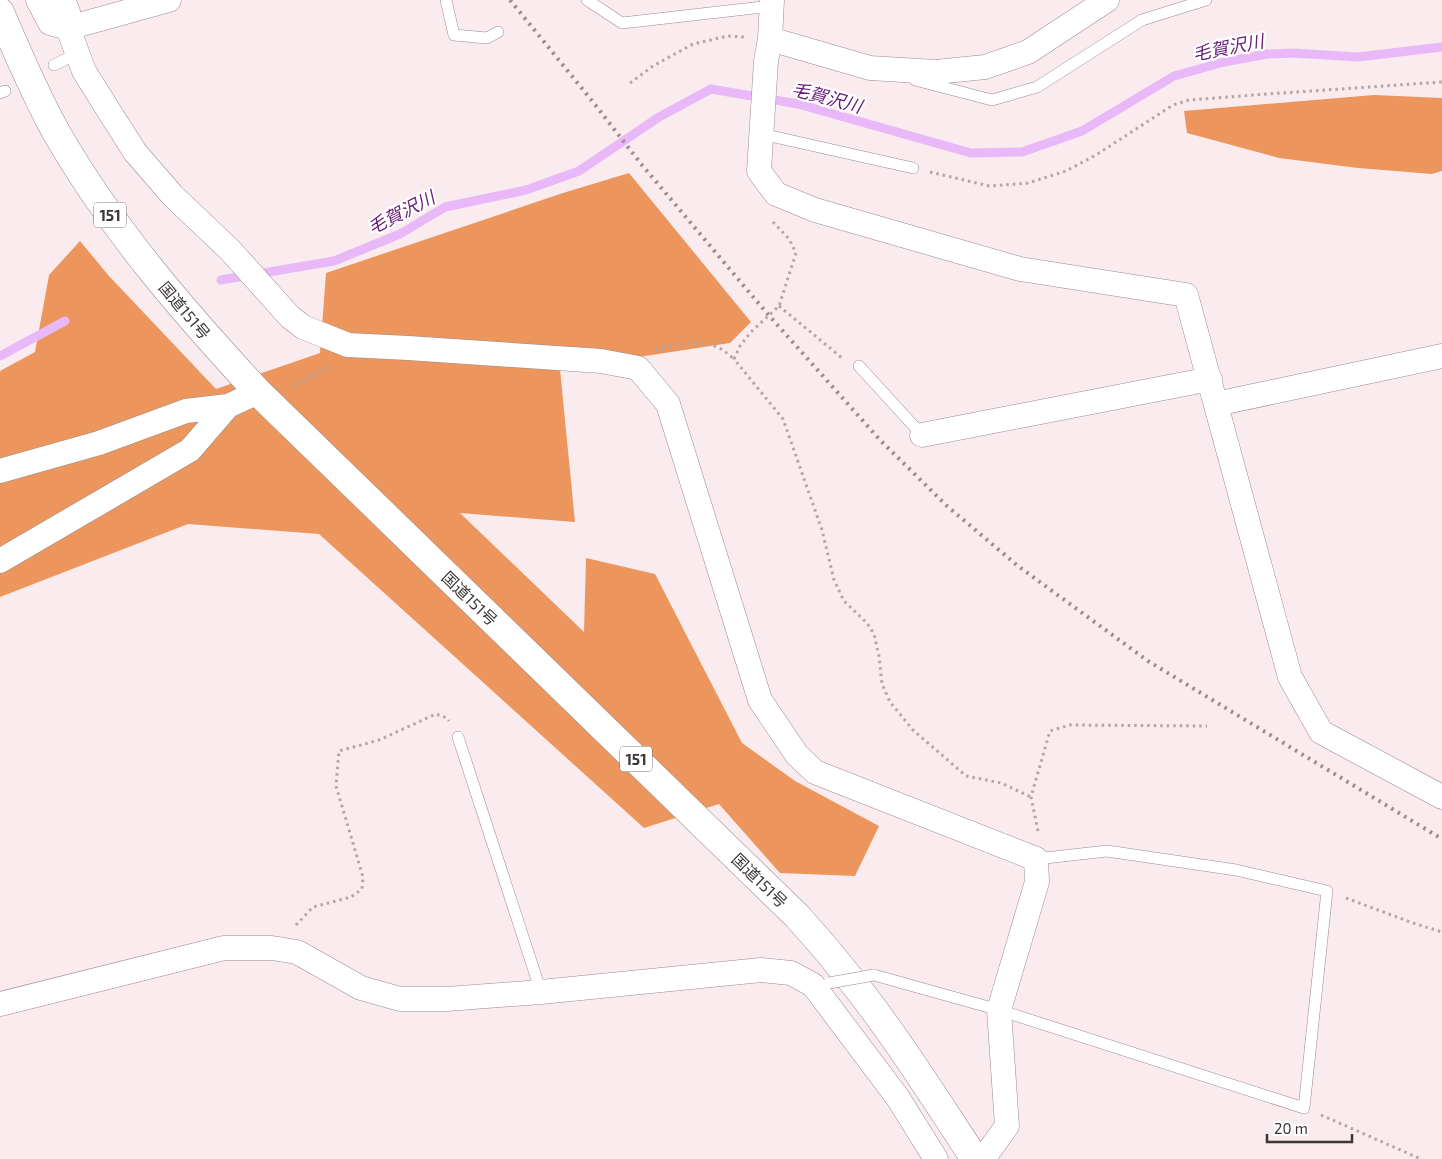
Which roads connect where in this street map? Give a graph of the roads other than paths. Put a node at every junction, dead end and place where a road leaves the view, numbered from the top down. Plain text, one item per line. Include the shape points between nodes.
1 (38, 0) edge
2 (63, 0) edge
3 (169, 0) edge
4 (446, 0) edge
5 (587, 0) edge
6 (1107, 0) edge
7 (1206, 0) edge
8 (772, 3) edge
9 (0, 12) edge
10 (68, 28) junction
11 (498, 32) dead end
12 (768, 50) junction
13 (78, 53) junction
14 (54, 65) dead end
15 (870, 68) junction
16 (762, 129) junction
17 (913, 168) road end
18 (1442, 356) edge
19 (859, 366) road end
20 (1210, 379) junction
21 (258, 392) junction
22 (1216, 404) junction
23 (228, 406) junction
24 (922, 434) joint
25 (0, 471) edge
26 (0, 561) edge
27 (458, 737) road end
28 (1442, 797) edge
29 (1037, 849) junction
30 (821, 984) junction
31 (541, 992) junction
32 (0, 1004) edge
33 (999, 1010) junction
34 (936, 1159) edge
35 (975, 1159) edge
36 (983, 1159) edge

1 - 10 street via 50,23
2 - 10 street via 68,12
3 - 10 street
4 - 11 lane via 454,35 487,38
5 - 8 lane via 622,23
6 - 15 street via 1028,52 985,67 936,72
7 - 15 lane via 1142,20 1037,87 992,100
8 - 12 street
9 - 21 highway, 国道151号 / 151 via 56,131 96,197 173,298
10 - 13 street
12 - 15 street
12 - 16 street
13 - 14 lane
13 - 29 street via 84,71 135,152 172,196 230,250 286,313 303,327 348,345 601,361 638,368 668,404 760,700 797,755 815,772
16 - 17 lane
16 - 20 street via 759,171 776,194 815,210 1020,270 1186,295
18 - 22 street
19 - 24 lane
20 - 22 street
20 - 24 street
21 - 23 street
21 - 35 highway, 国道151号 / 151 via 796,916 880,1018
22 - 28 street via 1290,676 1321,732
23 - 25 street via 186,411 99,443
23 - 26 street via 190,450
27 - 31 lane
29 - 33 street via 1038,882
29 - 33 lane via 1107,851 1236,870 1327,891 1304,1108
30 - 31 street via 791,973 761,970
30 - 33 lane, bridge via 874,975
30 - 34 street
31 - 32 street via 400,999 361,988 297,952 272,948 224,948
33 - 36 street via 1006,1126

